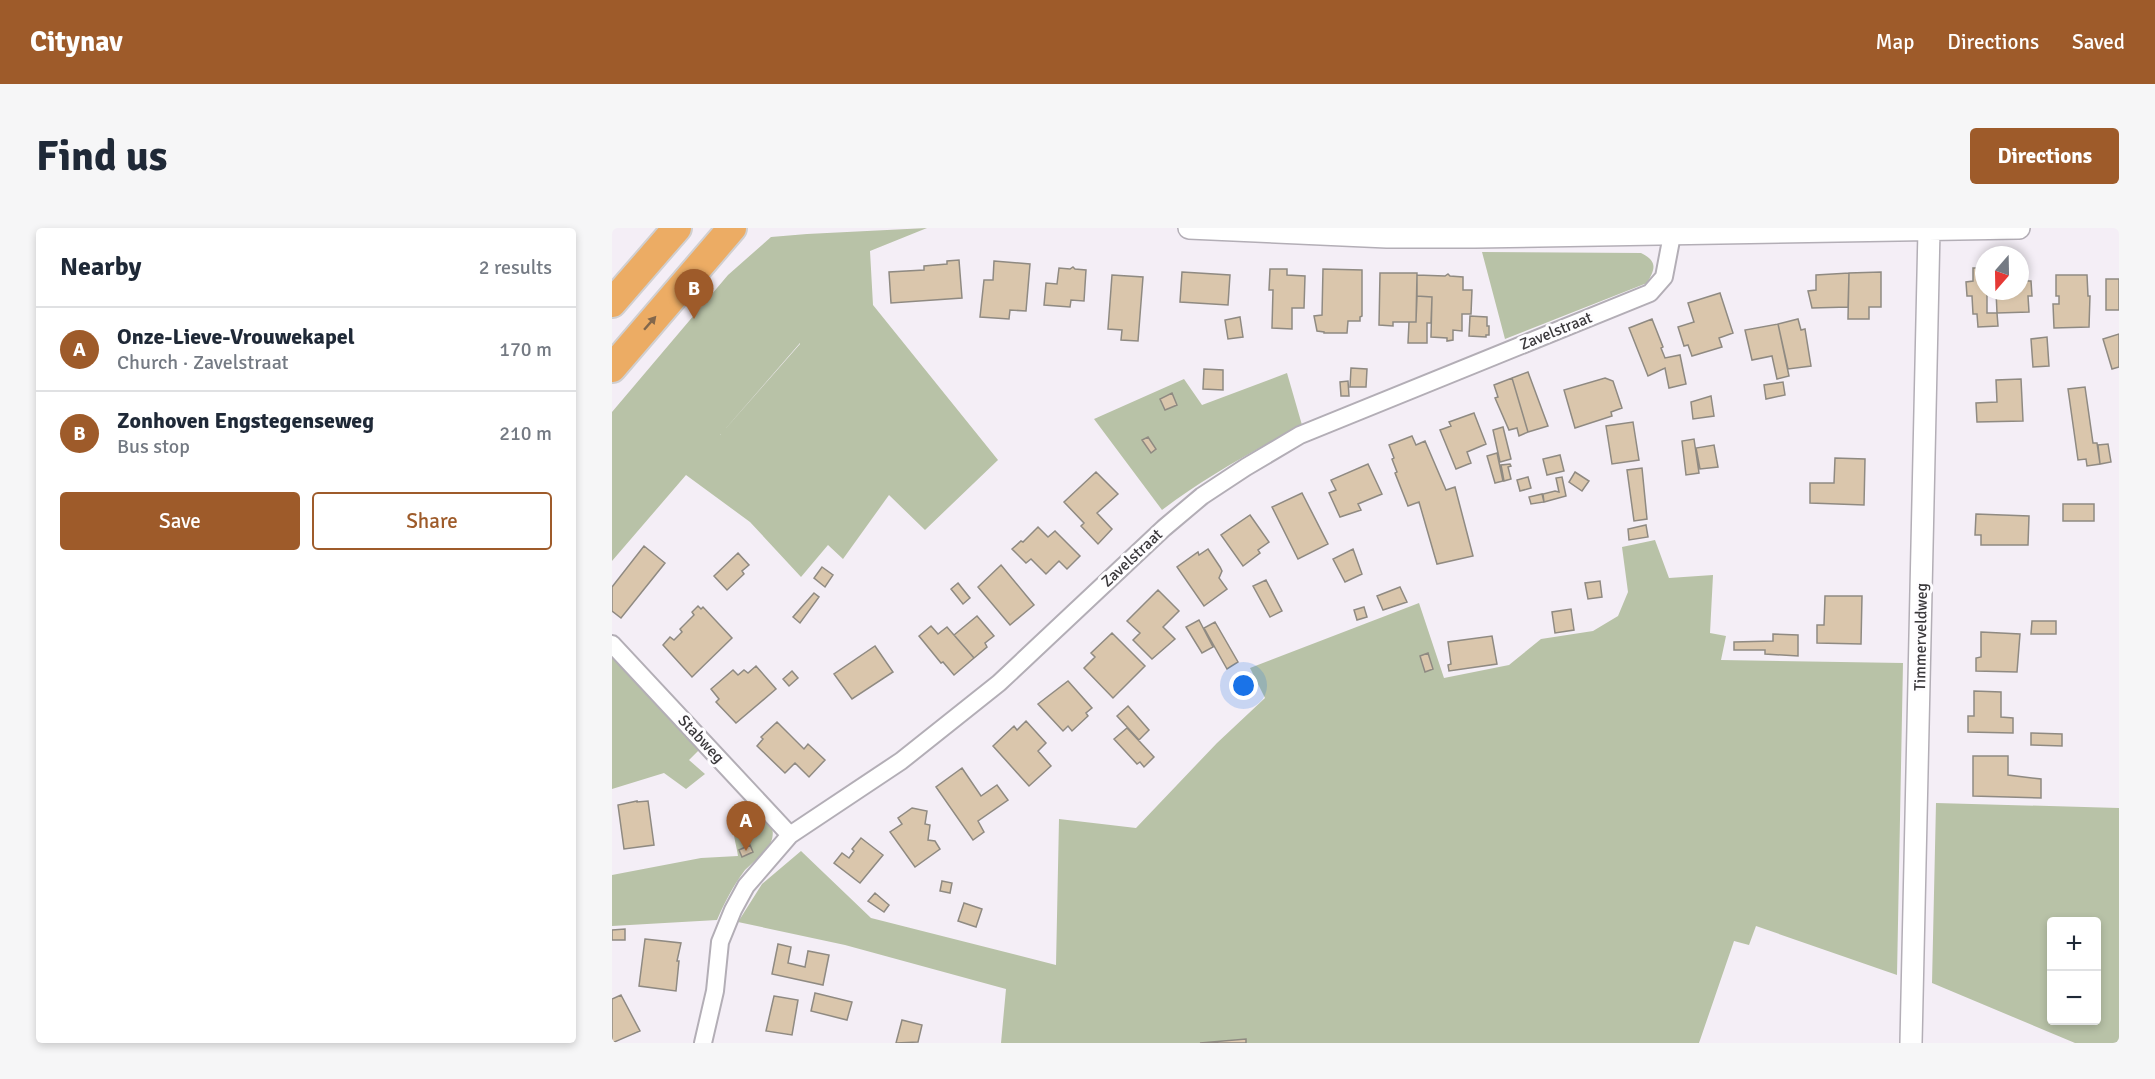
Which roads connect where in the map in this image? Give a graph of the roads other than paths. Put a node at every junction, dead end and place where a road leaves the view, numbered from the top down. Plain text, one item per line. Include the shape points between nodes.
1 (676, 228) edge
2 (732, 228) edge
3 (1189, 228) edge
4 (2019, 228) edge
5 (1237, 230) edge
6 (1821, 230) edge
7 (1929, 230) junction
8 (1672, 235) junction
9 (612, 303) edge
10 (612, 368) edge
11 (612, 644) edge
12 (790, 835) junction
13 (708, 1021) junction
14 (697, 1043) edge
15 (704, 1043) edge
16 (1911, 1043) edge

1 - 9 highway
10 -> 2 highway
3 - 5 street
4 - 7 street
5 - 8 street via 1398,237
6 - 7 street
6 - 8 street
7 - 16 street, Timmerveldweg
8 - 12 street, Zavelstraat via 1664,276 1650,293 1300,435 1202,496 999,683 901,761
11 - 12 street, Stabweg
12 - 13 street, Zavelstraat via 746,886 733,909 720,942
13 - 14 street, Zavelstraat
13 - 15 street, Zavelstraat

